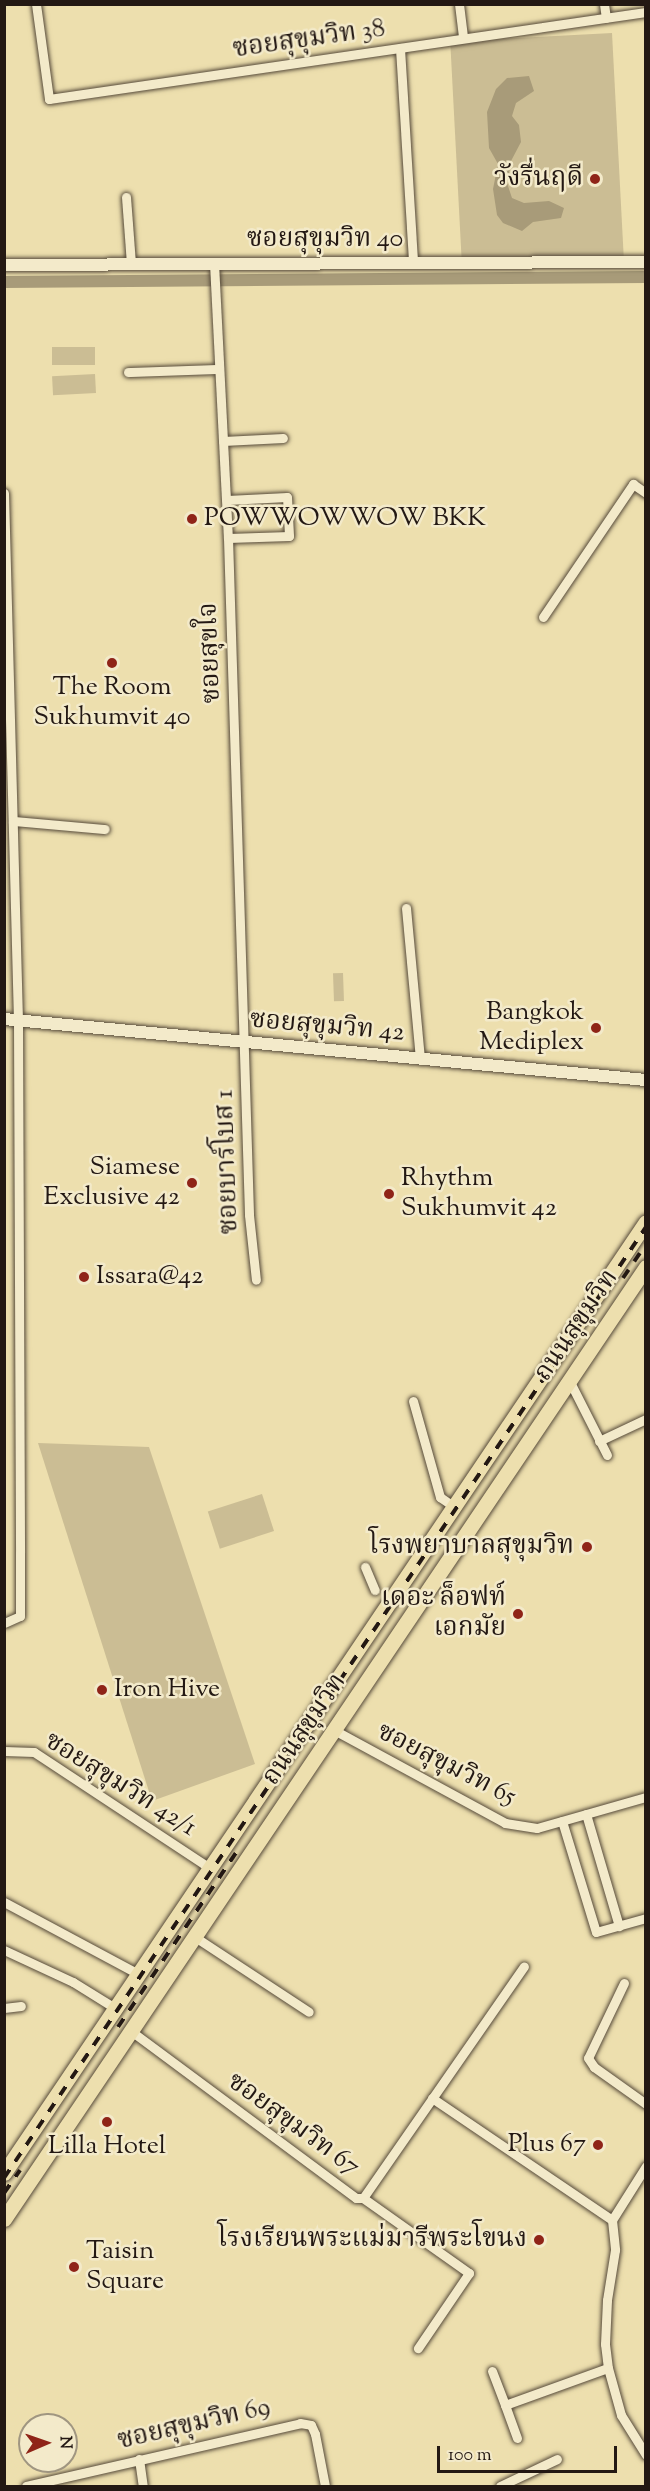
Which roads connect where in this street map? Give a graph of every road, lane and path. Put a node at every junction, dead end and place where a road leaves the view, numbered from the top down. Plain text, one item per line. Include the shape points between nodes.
1 (36, 4) edge
2 (459, 4) edge
3 (604, 4) edge
4 (645, 12) edge
5 (606, 18) junction
6 (463, 38) junction
7 (400, 48) junction
8 (126, 197) dead end
9 (413, 262) junction
10 (645, 262) edge
11 (4, 264) edge
12 (131, 264) junction
13 (214, 268) junction
14 (219, 369) junction
15 (128, 372) dead end
16 (283, 438) dead end
17 (224, 441) junction
18 (4, 493) edge
19 (645, 493) edge
20 (226, 500) junction
21 (228, 537) junction
22 (5, 571) edge
23 (543, 617) dead end
24 (8, 764) edge
25 (13, 821) junction
26 (105, 829) dead end
27 (406, 908) dead end
28 (4, 1019) edge
29 (18, 1021) junction
30 (246, 1042) junction
31 (420, 1058) junction
32 (645, 1080) edge
33 (645, 1222) edge
34 (645, 1267) edge
35 (256, 1280) dead end
36 (569, 1380) junction
37 (413, 1401) dead end
38 (645, 1419) edge
39 (599, 1441) junction
40 (492, 1449) junction
41 (606, 1455) dead end
42 (513, 1463) junction
43 (453, 1506) junction
44 (365, 1567) dead end
45 (375, 1590) dead end
46 (4, 1623) edge
47 (334, 1730) junction
48 (4, 1751) edge
49 (645, 1797) edge
50 (586, 1814) junction
51 (562, 1821) junction
52 (210, 1868) junction
53 (4, 1902) edge
54 (645, 1918) edge
55 (619, 1926) junction
56 (195, 1937) junction
57 (4, 1950) edge
58 (524, 1966) dead end
59 (138, 1974) junction
60 (624, 1983) dead end
61 (21, 2006) dead end
62 (4, 2008) edge
63 (115, 2008) junction
64 (309, 2012) dead end
65 (130, 2031) junction
66 (432, 2097) junction
67 (645, 2104) edge
68 (645, 2166) edge
69 (4, 2172) edge
70 (363, 2198) junction
71 (4, 2219) edge
72 (612, 2220) junction
73 (418, 2348) dead end
74 (608, 2368) junction
75 (492, 2371) dead end
76 (505, 2405) junction
77 (517, 2438) dead end
78 (645, 2455) edge
79 (139, 2459) junction
80 (557, 2460) dead end
81 (26, 2487) edge
82 (143, 2487) edge
83 (325, 2487) edge
84 (500, 2487) edge

1 - 7 street, ซอยสุขุมวิท 38 via 49,99
2 - 6 street
3 - 5 street
4 - 5 street, ซอยสุขุมวิท 38
5 - 6 street, ซอยสุขุมวิท 38
6 - 7 street, ซอยสุขุมวิท 38
7 - 9 street
8 - 12 street
9 - 10 street, ซอยสุขุมวิท 40
9 - 13 street, ซอยสุขุมวิท 40
11 - 12 street, ซอยสุขุมวิท 40
12 - 13 street, ซอยสุขุมวิท 40
13 - 14 street, ซอยสุขใจ
14 - 15 street
14 - 17 street, ซอยสุขใจ
16 - 17 street
17 - 20 street, ซอยสุขใจ
18 - 22 street
19 - 23 street via 633,484
20 - 21 street, ซอยสุขใจ
20 - 21 street via 287,497 289,536
21 - 30 street, ซอยสุขใจ
22 - 24 street
24 - 25 street
25 - 26 street
25 - 29 street
27 - 31 street
28 - 29 street, ซอยสุขุมวิท 42
29 - 30 street, ซอยสุขุมวิท 42
29 - 46 street via 20,1616 17,1621
30 - 31 street, ซอยสุขุมวิท 42
30 - 35 street, ซอยบาร์โบส 1 via 249,1215
31 - 32 street, ซอยสุขุมวิท 42
33 - 40 main road, ถนนสุขุมวิท
34 - 36 main road, ถนนสุขุมวิท
36 - 39 street
36 - 42 main road, ถนนสุขุมวิท
37 - 43 street via 440,1497
38 - 39 street
39 - 41 street
40 - 42 main road
40 - 43 main road, ถนนสุขุมวิท
42 - 47 main road, ถนนสุขุมวิท
43 - 52 main road, ถนนสุขุมวิท
44 - 45 street
47 - 51 street, ซอยสุขุมวิท 65 via 505,1823 537,1828
47 - 56 main road, ถนนสุขุมวิท
48 - 52 street, ซอยสุขุมวิท 42/1 via 34,1752
49 - 50 street, ซอยสุขุมวิท 65
50 - 51 street, ซอยสุขุมวิท 65
50 - 55 street
51 - 55 street via 594,1929 599,1932
52 - 59 main road, ถนนสุขุมวิท
53 - 59 street
54 - 55 street
56 - 64 street
56 - 65 main road, ถนนสุขุมวิท
57 - 63 street via 73,1982
58 - 66 street, ซอยสุขุมวิท 67
59 - 63 main road, ถนนสุขุมวิท
60 - 67 street via 588,2058 594,2067
61 - 62 street
63 - 65 main road
63 - 69 main road, ถนนสุขุมวิท
65 - 70 street, ซอยสุขุมวิท 67 via 356,2198
65 - 71 main road, ถนนสุขุมวิท
66 - 70 street, ซอยสุขุมวิท 67
66 - 72 street
68 - 72 street
70 - 73 street via 469,2273
72 - 74 street via 615,2250 605,2333
74 - 76 street
74 - 78 street via 621,2415
75 - 76 street
76 - 77 street
79 - 81 street, ซอยสุขุมวิท 69
79 - 82 street
79 - 83 street, ซอยสุขุมวิท 69 via 300,2423 310,2425 315,2434
80 - 84 street

